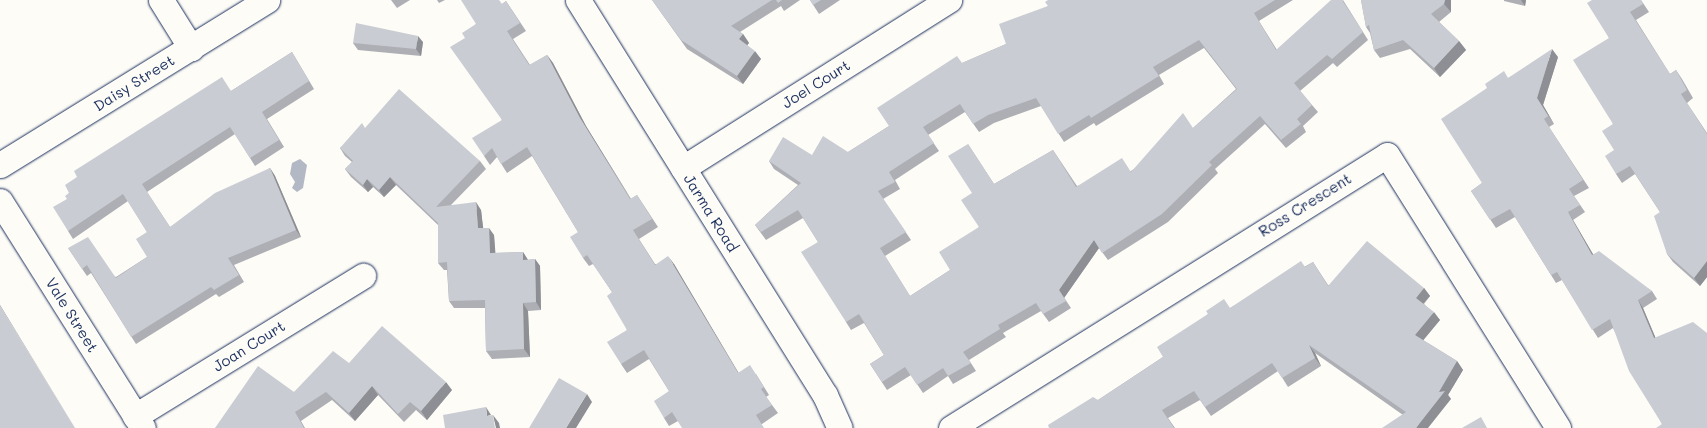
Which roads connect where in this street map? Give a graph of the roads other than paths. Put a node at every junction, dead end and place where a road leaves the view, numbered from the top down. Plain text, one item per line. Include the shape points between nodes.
1 (161, 0) edge
2 (267, 0) edge
3 (578, 0) edge
4 (949, 0) edge
5 (191, 48) junction
6 (0, 165) edge
7 (683, 168) junction
8 (0, 201) edge
9 (363, 276) dead end
10 (139, 422) edge
11 (840, 428) edge
12 (951, 428) edge
13 (1558, 428) edge

1 - 5 street
2 - 5 street, Daisy Street
3 - 7 street, Jarma Road
4 - 7 street, Joel Court
5 - 6 street, Daisy Street
7 - 11 street, Jarma Road via 825,394
8 - 10 street, Vale Street
9 - 10 street, Joan Court
12 - 13 street, Ross Crescent via 1387,155

